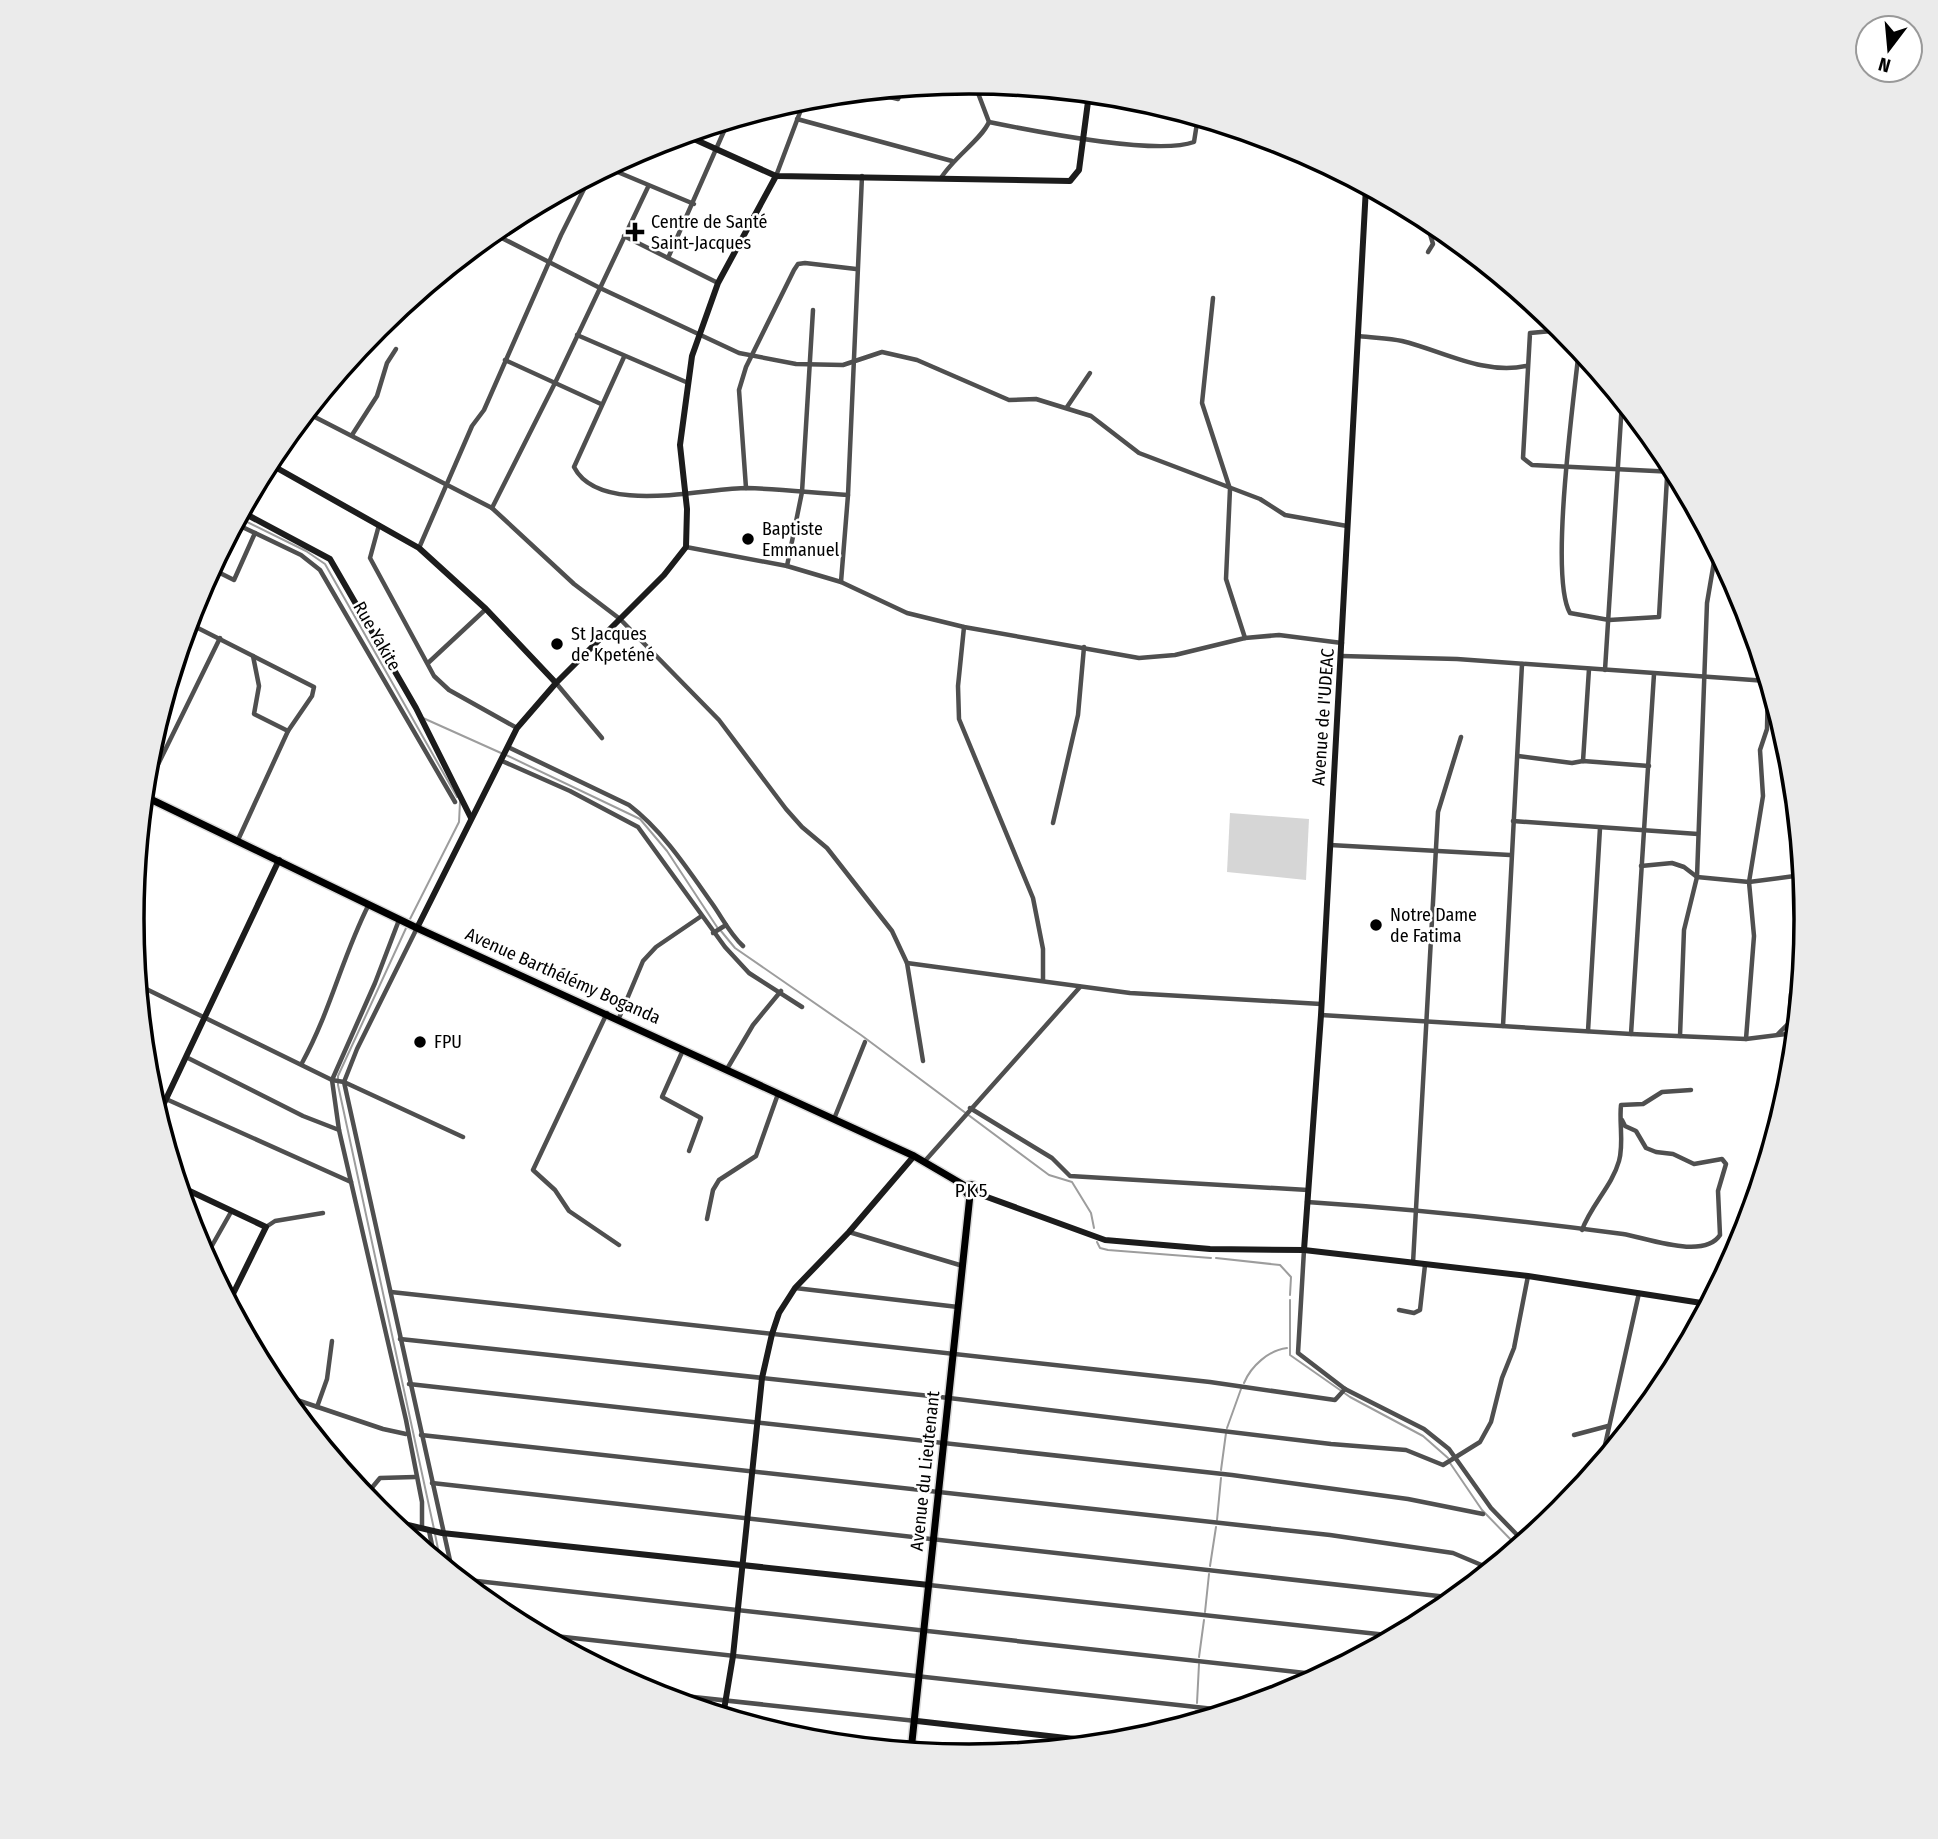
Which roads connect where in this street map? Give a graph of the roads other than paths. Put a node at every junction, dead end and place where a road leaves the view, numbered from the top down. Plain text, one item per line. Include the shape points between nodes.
1 (979, 94) edge
2 (1088, 104) edge
3 (800, 112) edge
4 (797, 119) junction
5 (989, 122) junction
6 (1196, 127) edge
7 (722, 133) edge
8 (1084, 139) junction
9 (697, 141) edge
10 (715, 149) junction
11 (952, 161) junction
12 (619, 173) edge
13 (776, 176) junction
14 (862, 176) junction
15 (940, 179) junction
16 (648, 187) junction
17 (583, 191) edge
18 (1366, 196) edge
19 (694, 204) junction
20 (624, 236) junction
21 (1431, 237) edge
22 (504, 239) edge
23 (1428, 252) dead end
24 (668, 258) junction
25 (549, 264) junction
26 (856, 269) junction
27 (718, 284) junction
28 (600, 289) junction
29 (1213, 298) dead end
30 (813, 310) dead end
31 (1547, 331) edge
32 (697, 334) junction
33 (577, 335) junction
34 (1359, 336) junction
35 (396, 349) dead end
36 (752, 356) junction
37 (624, 357) junction
38 (505, 360) junction
39 (854, 362) junction
40 (809, 364) junction
41 (1578, 364) edge
42 (1526, 366) junction
43 (1090, 373) dead end
44 (686, 382) junction
45 (555, 383) junction
46 (601, 404) junction
47 (1067, 407) junction
48 (1621, 414) edge
49 (314, 417) edge
50 (352, 435) junction
51 (1567, 466) junction
52 (278, 469) edge
53 (1618, 469) junction
54 (1661, 471) edge
55 (1666, 480) edge
56 (446, 482) junction
57 (746, 488) junction
58 (1230, 489) junction
59 (802, 492) junction
60 (684, 493) junction
61 (848, 495) junction
62 (492, 508) junction
63 (250, 516) edge
64 (379, 524) junction
65 (1348, 526) junction
66 (244, 528) edge
67 (255, 533) junction
68 (686, 547) junction
69 (419, 548) junction
70 (787, 566) junction
71 (1715, 569) edge
72 (221, 573) edge
73 (841, 582) junction
74 (486, 609) junction
75 (620, 620) junction
76 (1609, 620) junction
77 (964, 627) junction
78 (198, 628) edge
79 (220, 638) junction
80 (1245, 638) junction
81 (1342, 643) junction
82 (1084, 647) junction
83 (253, 656) junction
84 (1341, 656) junction
85 (428, 663) junction
86 (1522, 664) junction
87 (1589, 669) junction
88 (1605, 670) junction
89 (1654, 674) junction
90 (1706, 677) junction
91 (1759, 682) edge
92 (556, 683) junction
93 (1767, 712) edge
94 (517, 728) junction
95 (288, 731) junction
96 (1461, 737) dead end
97 (602, 738) dead end
98 (508, 748) junction
99 (1518, 756) junction
100 (502, 760) junction
101 (1583, 761) junction
102 (159, 764) edge
103 (1649, 766) junction
104 (153, 799) edge
105 (455, 802) dead end
106 (471, 818) junction
107 (1513, 821) junction
108 (1053, 823) dead end
109 (1600, 828) junction
110 (1642, 831) junction
111 (1698, 834) junction
112 (238, 840) junction
113 (1329, 845) junction
114 (1436, 852) junction
115 (1510, 855) junction
116 (279, 860) junction
117 (1641, 866) junction
118 (1792, 876) edge
119 (1697, 877) junction
120 (1749, 883) junction
121 (369, 903) junction
122 (700, 917) junction
123 (401, 920) junction
124 (726, 925) junction
125 (415, 926) junction
126 (713, 933) junction
127 (743, 946) dead end
128 (907, 963) junction
129 (1043, 980) junction
130 (1081, 987) junction
131 (148, 990) edge
132 (781, 991) junction
133 (1321, 1004) junction
134 (803, 1007) dead end
135 (607, 1013) junction
136 (1321, 1015) junction
137 (204, 1018) junction
138 (619, 1018) junction
139 (1429, 1022) junction
140 (1787, 1025) edge
141 (1503, 1026) junction
142 (1588, 1031) junction
143 (1631, 1034) junction
144 (1777, 1034) junction
145 (1786, 1034) edge
146 (1680, 1036) junction
147 (1746, 1039) junction
148 (865, 1042) dead end
149 (684, 1049) junction
150 (186, 1057) junction
151 (923, 1061) dead end
152 (302, 1063) junction
153 (726, 1070) junction
154 (331, 1080) junction
155 (344, 1082) junction
156 (1691, 1090) dead end
157 (778, 1094) junction
158 (166, 1099) joint
159 (970, 1109) junction
160 (834, 1119) junction
161 (1622, 1120) junction
162 (339, 1130) junction
163 (463, 1137) dead end
164 (688, 1151) dead end
165 (914, 1156) junction
166 (924, 1162) junction
167 (352, 1183) junction
168 (1308, 1190) junction
169 (190, 1191) edge
170 (973, 1194) junction
171 (1307, 1202) junction
172 (1417, 1210) junction
173 (231, 1212) junction
174 (323, 1213) dead end
175 (707, 1219) dead end
176 (266, 1227) junction
177 (1582, 1230) junction
178 (849, 1232) junction
179 (619, 1245) dead end
180 (212, 1246) edge
181 (1304, 1250) junction
182 (1413, 1264) junction
183 (1425, 1265) junction
184 (964, 1266) junction
185 (1528, 1276) junction
186 (795, 1287) junction
187 (391, 1292) junction
188 (234, 1293) edge
189 (1639, 1293) junction
190 (1699, 1303) edge
191 (958, 1307) junction
192 (1399, 1310) dead end
193 (772, 1334) junction
194 (400, 1339) junction
195 (332, 1340) dead end
196 (953, 1353) junction
197 (762, 1378) junction
198 (409, 1384) junction
199 (1344, 1392) junction
200 (949, 1398) junction
201 (300, 1402) edge
202 (317, 1408) junction
203 (758, 1424) junction
204 (1608, 1426) junction
205 (406, 1434) junction
206 (421, 1435) junction
207 (1574, 1435) dead end
208 (944, 1444) junction
209 (1604, 1445) edge
210 (1453, 1461) junction
211 (752, 1471) junction
212 (415, 1477) junction
213 (432, 1483) junction
214 (372, 1488) edge
215 (937, 1493) junction
216 (1483, 1514) dead end
217 (748, 1518) junction
218 (407, 1523) edge
219 (426, 1530) junction
220 (444, 1533) junction
221 (1518, 1536) edge
222 (933, 1538) junction
223 (430, 1544) edge
224 (450, 1560) edge
225 (742, 1565) junction
226 (1482, 1565) edge
227 (477, 1581) edge
228 (929, 1585) junction
229 (1440, 1596) edge
230 (737, 1610) junction
231 (924, 1631) junction
232 (1380, 1634) edge
233 (559, 1636) edge
234 (733, 1656) junction
235 (1304, 1673) edge
236 (920, 1676) junction
237 (695, 1697) edge
238 (725, 1701) junction
239 (724, 1707) edge
240 (1209, 1708) edge
241 (917, 1721) junction
242 (1067, 1738) edge
243 (913, 1743) edge

1 - 5 street
2 - 8 street
3 - 4 street
4 - 11 street
4 - 13 street
5 - 8 street
5 - 11 street
6 - 8 street via 1192,144
7 - 10 street
8 - 15 street via 1079,170 1070,181
9 - 10 street
10 - 13 street
10 - 19 street
11 - 15 street
12 - 16 street
13 - 14 street
13 - 27 street
14 - 15 street
14 - 26 street
16 - 19 street
16 - 20 street
17 - 25 street
18 - 34 street, Avenue de I'UDEAC
19 - 24 street
20 - 24 street
20 - 28 street
21 - 23 street
22 - 25 street
24 - 27 street
25 - 28 street
25 - 38 street
26 - 36 street via 798,264
26 - 39 street
27 - 32 street
28 - 32 street
28 - 33 street
29 - 58 street via 1202,403
30 - 40 street
31 - 42 street via 1530,333
32 - 36 street
32 - 44 street
33 - 37 street
33 - 45 street
34 - 42 street via 1407,342 1481,368
34 - 65 street, Avenue de I'UDEAC
35 - 50 street via 377,396
36 - 40 street
36 - 57 street via 739,390
37 - 44 street
37 - 46 street
38 - 45 street
38 - 56 street
39 - 40 street
39 - 47 street via 888,352 1009,400 1036,399
39 - 61 street
40 - 59 street
41 - 51 street
42 - 51 street via 1523,458 1532,464
43 - 47 street
44 - 60 street via 680,445
45 - 46 street
45 - 62 street
46 - 60 street via 574,467 577,473 618,494
47 - 58 street via 1091,416 1139,453
48 - 53 street
49 - 50 street
50 - 56 street
51 - 53 street
51 - 76 street via 1562,575 1568,610
52 - 64 street
53 - 54 street
53 - 76 street
55 - 76 street via 1658,617
56 - 62 street
56 - 69 street
57 - 59 street
57 - 60 street
58 - 65 street via 1285,515
58 - 80 street via 1226,579
59 - 61 street
59 - 70 street
60 - 68 street
61 - 73 street
62 - 75 street
63 - 106 street via 330,559 416,708
64 - 69 street
64 - 85 street via 369,554
65 - 81 street, Avenue de I'UDEAC
66 - 67 street, Rue Yakite
67 - 72 street via 234,580
67 - 105 street, Rue Yakite via 301,555 327,580
68 - 70 street
68 - 75 street
69 - 74 street
70 - 73 street
71 - 90 street via 1707,603
73 - 77 street via 907,613
74 - 85 street
74 - 92 street
75 - 92 street
75 - 128 street via 719,720 794,818 828,848 886,923
76 - 88 street
77 - 82 street
77 - 129 street via 959,719 1032,898
78 - 79 street
79 - 83 street
79 - 102 street
80 - 81 street via 1279,635
80 - 82 street via 1159,658
81 - 84 street, Avenue de I'UDEAC
82 - 108 street via 1078,715
83 - 95 street via 259,686 254,714
83 - 95 street via 314,687
84 - 86 street
84 - 113 street, Avenue de I'UDEAC
85 - 94 street via 440,684
86 - 87 street
86 - 99 street
87 - 88 street
87 - 101 street
88 - 89 street
89 - 90 street
89 - 103 street
90 - 91 street
90 - 111 street
92 - 94 street
92 - 97 street
93 - 120 street via 1760,750 1763,796
94 - 98 street
95 - 112 street
96 - 114 street via 1438,812
98 - 100 street
98 - 124 street via 629,805 643,816
99 - 101 street
99 - 107 street
100 - 106 street
100 - 122 street via 638,827
101 - 103 street
103 - 110 street
104 - 112 main road, Avenue Barthélémy Boganda
106 - 125 street
107 - 109 street
107 - 115 street
109 - 110 street
109 - 142 street
110 - 111 street
110 - 117 street
111 - 119 street
112 - 116 main road, Avenue Barthélémy Boganda
113 - 114 street
113 - 133 street, Avenue de I'UDEAC
114 - 115 street
114 - 139 street
115 - 141 street
116 - 121 main road, Avenue Barthélémy Boganda
116 - 137 street
117 - 119 street via 1672,863
117 - 143 street
118 - 120 street
119 - 120 street
119 - 146 street via 1684,930
120 - 147 street via 1755,936
121 - 123 main road, Avenue Barthélémy Boganda
121 - 152 street via 344,959 325,1019
122 - 126 street
122 - 138 street via 643,961
123 - 125 main road, Avenue Barthélémy Boganda
123 - 154 street
124 - 126 street
124 - 127 street
125 - 135 main road, Avenue Barthélémy Boganda
125 - 155 street
126 - 132 street via 749,973
128 - 129 street
128 - 151 street
129 - 130 street
130 - 133 street
130 - 159 street
131 - 137 street
132 - 134 street
132 - 153 street via 753,1024
133 - 136 street, Avenue de I'UDEAC
135 - 138 main road, Avenue Barthélémy Boganda
135 - 179 street via 533,1170 569,1211
136 - 139 street
136 - 168 street, Avenue de I'UDEAC
137 - 150 street
137 - 152 street
138 - 149 main road, Avenue Barthélémy Boganda
139 - 141 street
139 - 172 street
140 - 144 street
141 - 142 street
142 - 143 street
143 - 146 street
144 - 145 street
144 - 147 street
146 - 147 street
148 - 160 street
149 - 153 main road, Avenue Barthélémy Boganda
149 - 164 street via 662,1097 701,1118
150 - 158 street
150 - 162 street
152 - 154 street
153 - 157 main road, Avenue Barthélémy Boganda
154 - 155 street
154 - 162 street
155 - 163 street
155 - 187 street
156 - 161 street via 1662,1092 1643,1104 1622,1105
157 - 160 main road, Avenue Barthélémy Boganda
157 - 175 street via 756,1156 719,1180
158 - 167 street
159 - 166 street
159 - 168 street via 1052,1158 1070,1176
160 - 165 main road, Avenue Barthélémy Boganda
161 - 177 street via 1618,1165 1589,1210
161 - 177 street via 1646,1148 1656,1152 1694,1164 1722,1159 1726,1164 1718,1191 1720,1235 1703,1247
162 - 167 street
165 - 166 main road, Avenue Barthélémy Boganda
165 - 178 street
166 - 170 main road, Avenue Barthélémy Boganda
167 - 205 street
168 - 171 street, Avenue de I'UDEAC
169 - 173 street
170 - 181 street via 1105,1240 1209,1249
170 - 184 main road, Avenue du Lieutenant
171 - 172 street
171 - 181 street, Avenue de I'UDEAC
172 - 177 street
172 - 182 street
173 - 176 street
173 - 180 street
174 - 176 street via 275,1221
176 - 188 street
178 - 184 street
178 - 186 street
181 - 182 street
181 - 199 street via 1298,1353
182 - 183 street
183 - 185 street
183 - 192 street via 1420,1310
184 - 191 main road, Avenue du Lieutenant
185 - 189 street
185 - 210 street via 1514,1348 1491,1422 1480,1442
186 - 191 street
186 - 193 street
187 - 193 street
187 - 194 street
189 - 190 street
189 - 204 street
191 - 196 main road, Avenue du Lieutenant
193 - 196 street
193 - 197 street
194 - 197 street
194 - 198 street
195 - 202 street via 327,1380
196 - 199 street via 1335,1401
196 - 200 main road, Avenue du Lieutenant
197 - 200 street
197 - 203 street
198 - 203 street
198 - 206 street
199 - 210 street via 1424,1429
200 - 208 main road, Avenue du Lieutenant
200 - 210 street via 1406,1450 1438,1464
201 - 202 street
202 - 205 street
203 - 208 street
203 - 211 street
204 - 207 street
204 - 209 street
205 - 212 street
206 - 211 street
206 - 213 street
208 - 215 main road, Avenue du Lieutenant
208 - 216 street via 1278,1481
210 - 221 street
211 - 215 street
211 - 217 street
212 - 214 street via 380,1478
212 - 219 street
213 - 217 street
213 - 220 street
215 - 222 main road, Avenue du Lieutenant
215 - 226 street via 1350,1538 1452,1553
217 - 222 street
217 - 225 street
218 - 219 street
219 - 220 street
219 - 223 street
220 - 224 street
220 - 225 street
222 - 228 main road, Avenue du Lieutenant
222 - 229 street
225 - 228 street
225 - 230 street
227 - 230 street
228 - 231 main road, Avenue du Lieutenant
228 - 232 street
230 - 231 street
230 - 234 street
231 - 235 street
231 - 236 main road, Avenue du Lieutenant
233 - 234 street
234 - 236 street
234 - 238 street
236 - 240 street
236 - 241 main road, Avenue du Lieutenant
237 - 238 street
238 - 239 street
238 - 241 street
241 - 242 street
241 - 243 main road, Avenue du Lieutenant

